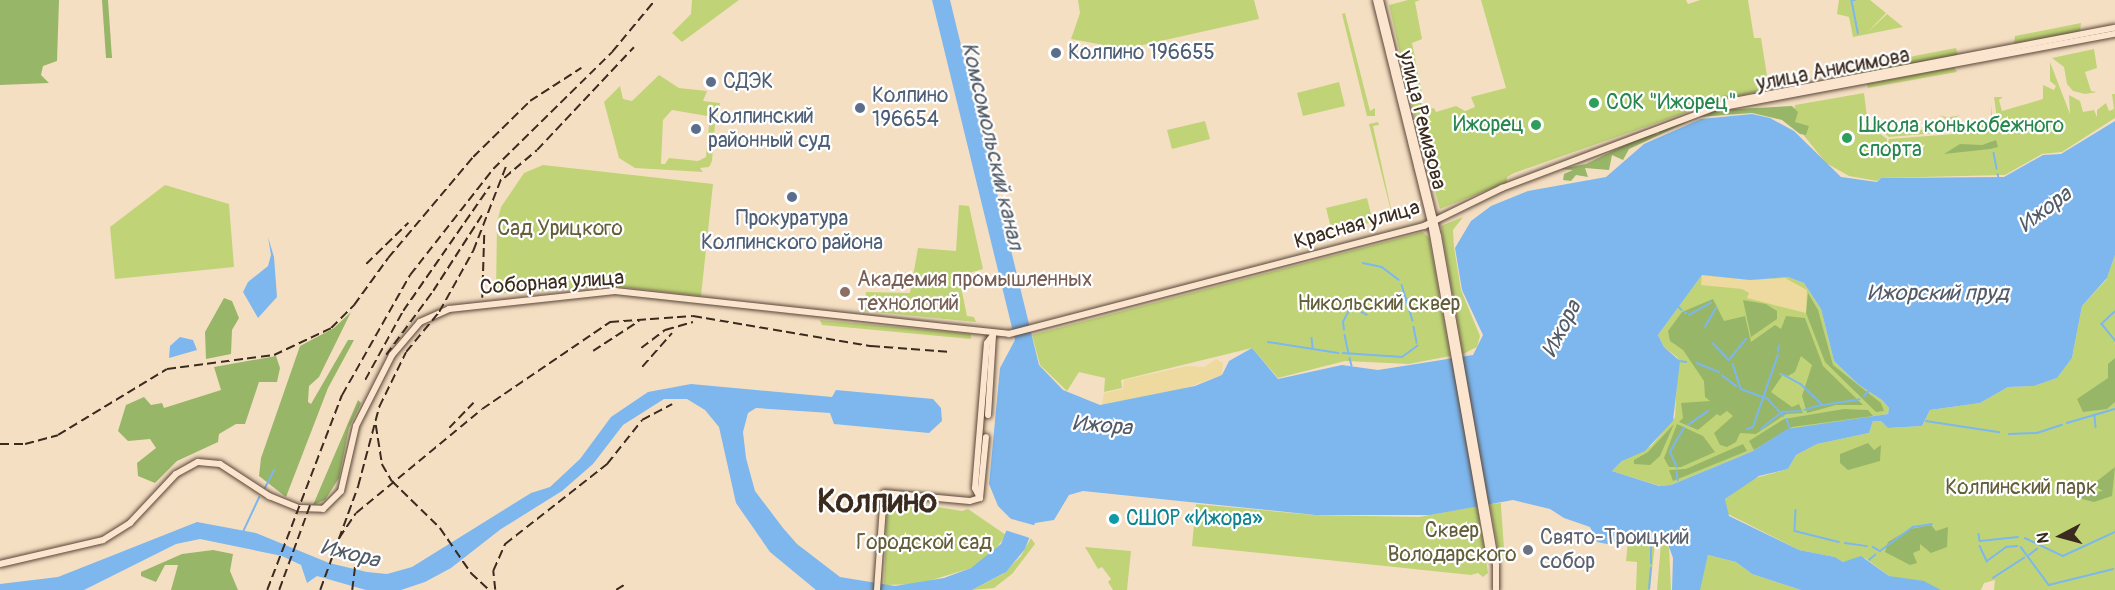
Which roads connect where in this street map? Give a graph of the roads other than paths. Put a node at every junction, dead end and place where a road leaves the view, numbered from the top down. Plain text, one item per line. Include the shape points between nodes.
1 (1376, 0) edge
2 (1380, 0) edge
3 (2115, 28) edge
4 (2115, 34) edge
5 (1713, 108) junction
6 (1433, 222) junction
7 (993, 335) junction
8 (0, 564) edge
9 (877, 590) edge
10 (1496, 590) edge

1 - 6 main road, улица Ремизова
2 - 6 main road, улица Ремизова
3 - 5 main road, улица Анисимова
4 - 5 main road, улица Анисимова
5 - 6 main road, Красная улица via 1502,188
6 - 7 main road, Красная улица via 1033,328
6 - 10 main road, улица Ремизова
7 - 8 main road, Соборная улица via 615,291 449,309 420,322 396,349 356,426 341,491 323,509 306,510 269,496 220,464 198,462 176,474 130,523 103,540
7 - 9 main road via 980,498 970,501 884,494

